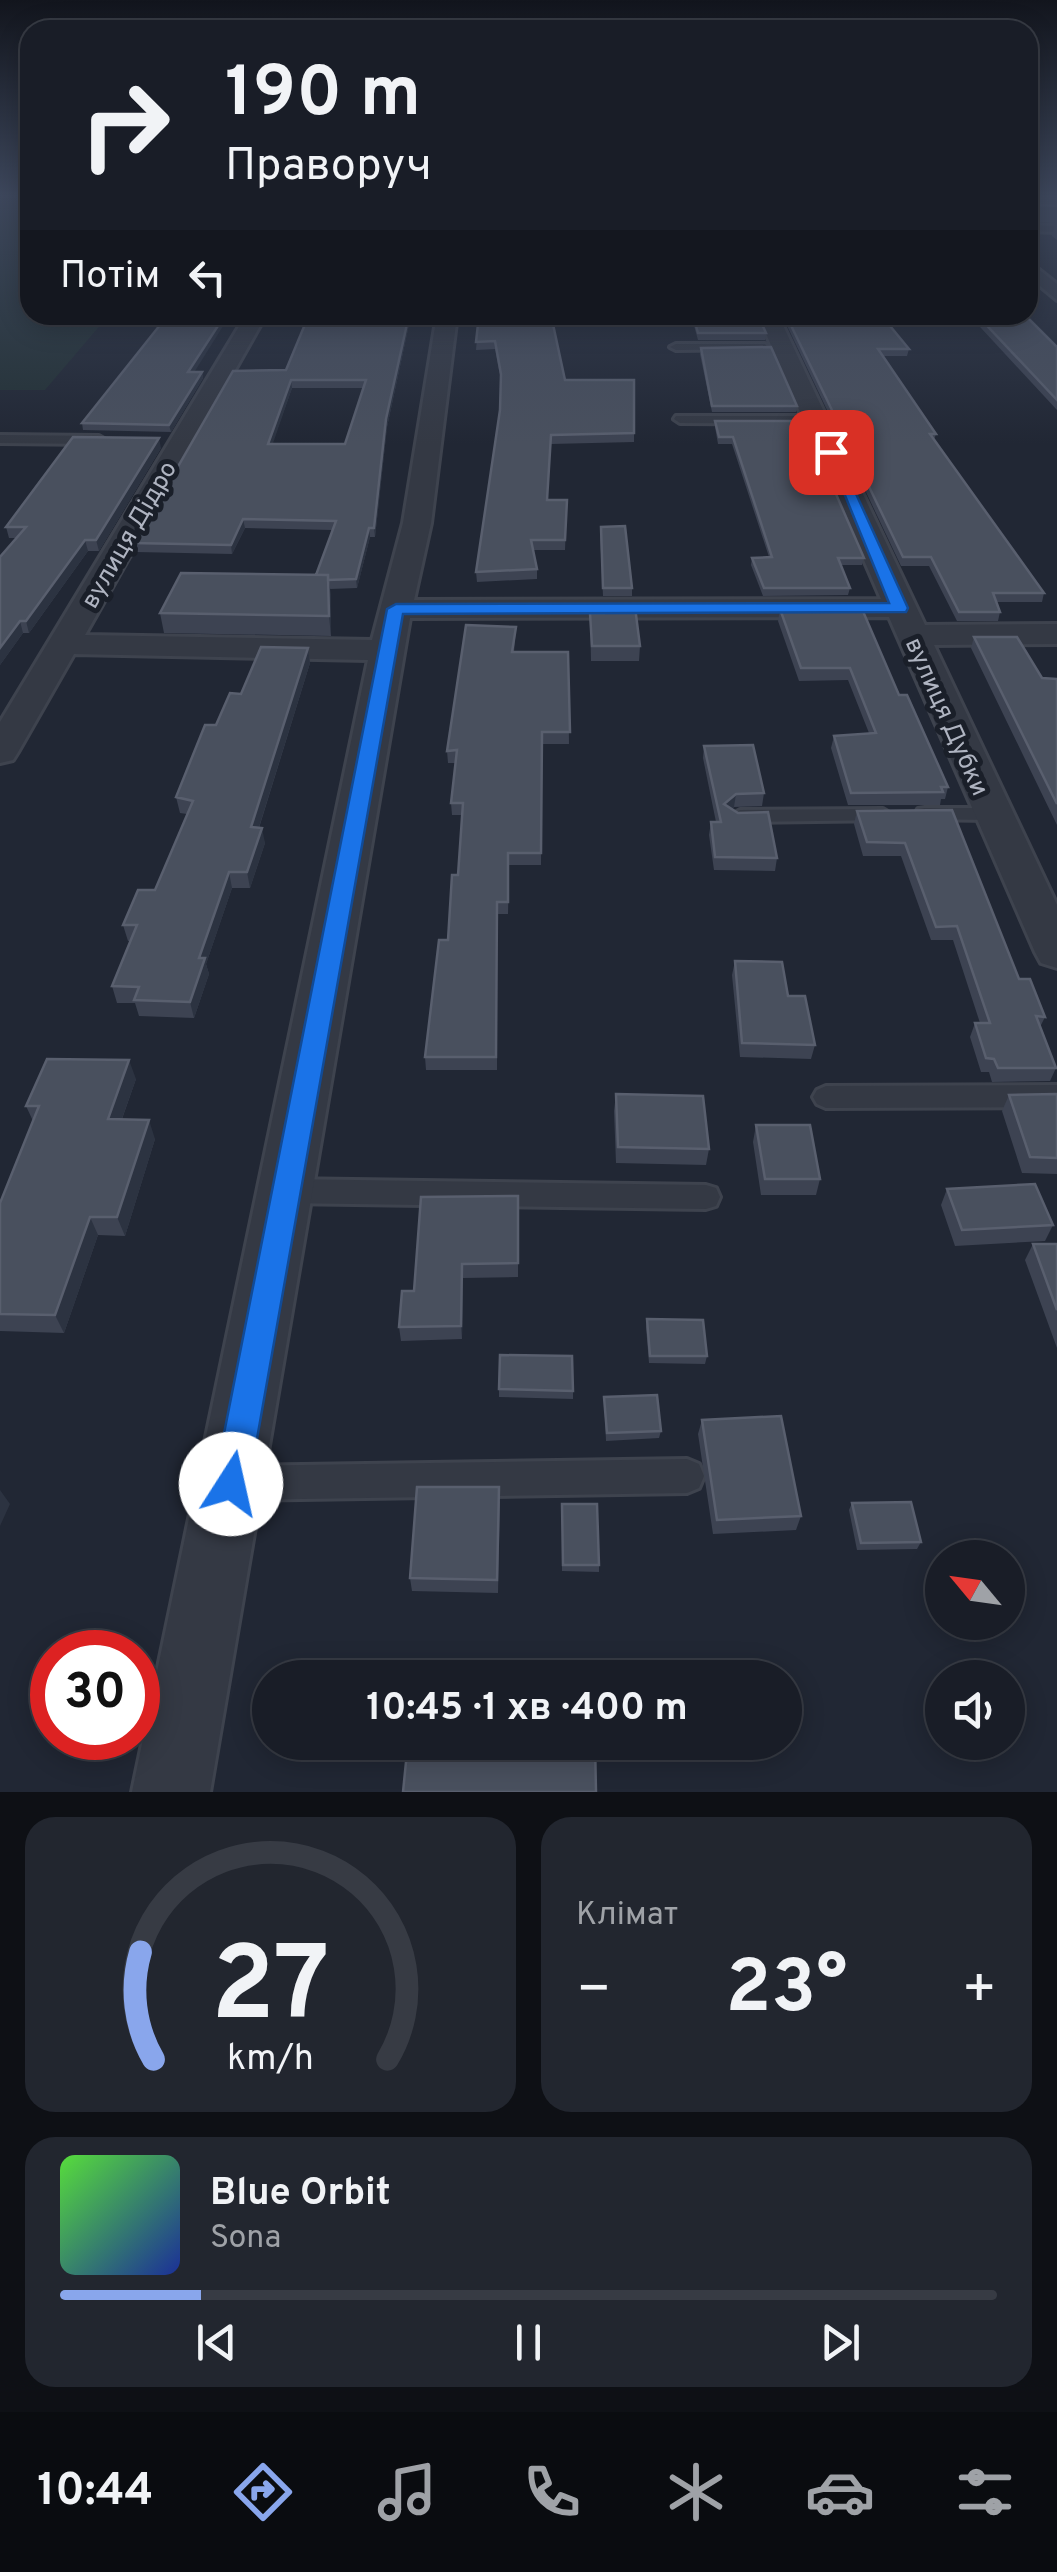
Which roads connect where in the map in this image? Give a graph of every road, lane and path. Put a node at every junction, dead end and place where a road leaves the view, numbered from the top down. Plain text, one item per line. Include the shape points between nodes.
1 (249, 325) edge
2 (446, 325) edge
3 (773, 325) edge
4 (676, 347) dead end
5 (783, 348) junction
6 (680, 419) dead end
7 (817, 420) junction
8 (0, 439) edge
9 (109, 440) edge
10 (906, 622) junction
11 (391, 630) junction
12 (1057, 634) edge
13 (64, 644) junction
14 (0, 752) edge
15 (992, 814) junction
16 (736, 816) edge
17 (1057, 952) edge
18 (1057, 1096) edge
19 (826, 1097) dead end
20 (285, 1190) junction
21 (706, 1197) dead end
22 (687, 1476) dead end
23 (231, 1484) junction
24 (171, 1792) edge

1 - 13 street, вулиця Дідро via 173,440
2 - 11 street via 417,522
3 - 5 street, вулиця Дубки
4 - 5 lane
5 - 7 street, вулиця Дубки
6 - 7 lane
7 - 10 street, вулиця Дубки
8 - 9 lane
10 - 11 street
10 - 12 street
10 - 15 street, вулиця Дубки
11 - 13 street
11 - 20 street
13 - 14 street, вулиця Дідро
15 - 16 lane
15 - 17 street, вулиця Дубки
18 - 19 lane
20 - 21 lane
20 - 23 street
22 - 23 lane
23 - 24 street

